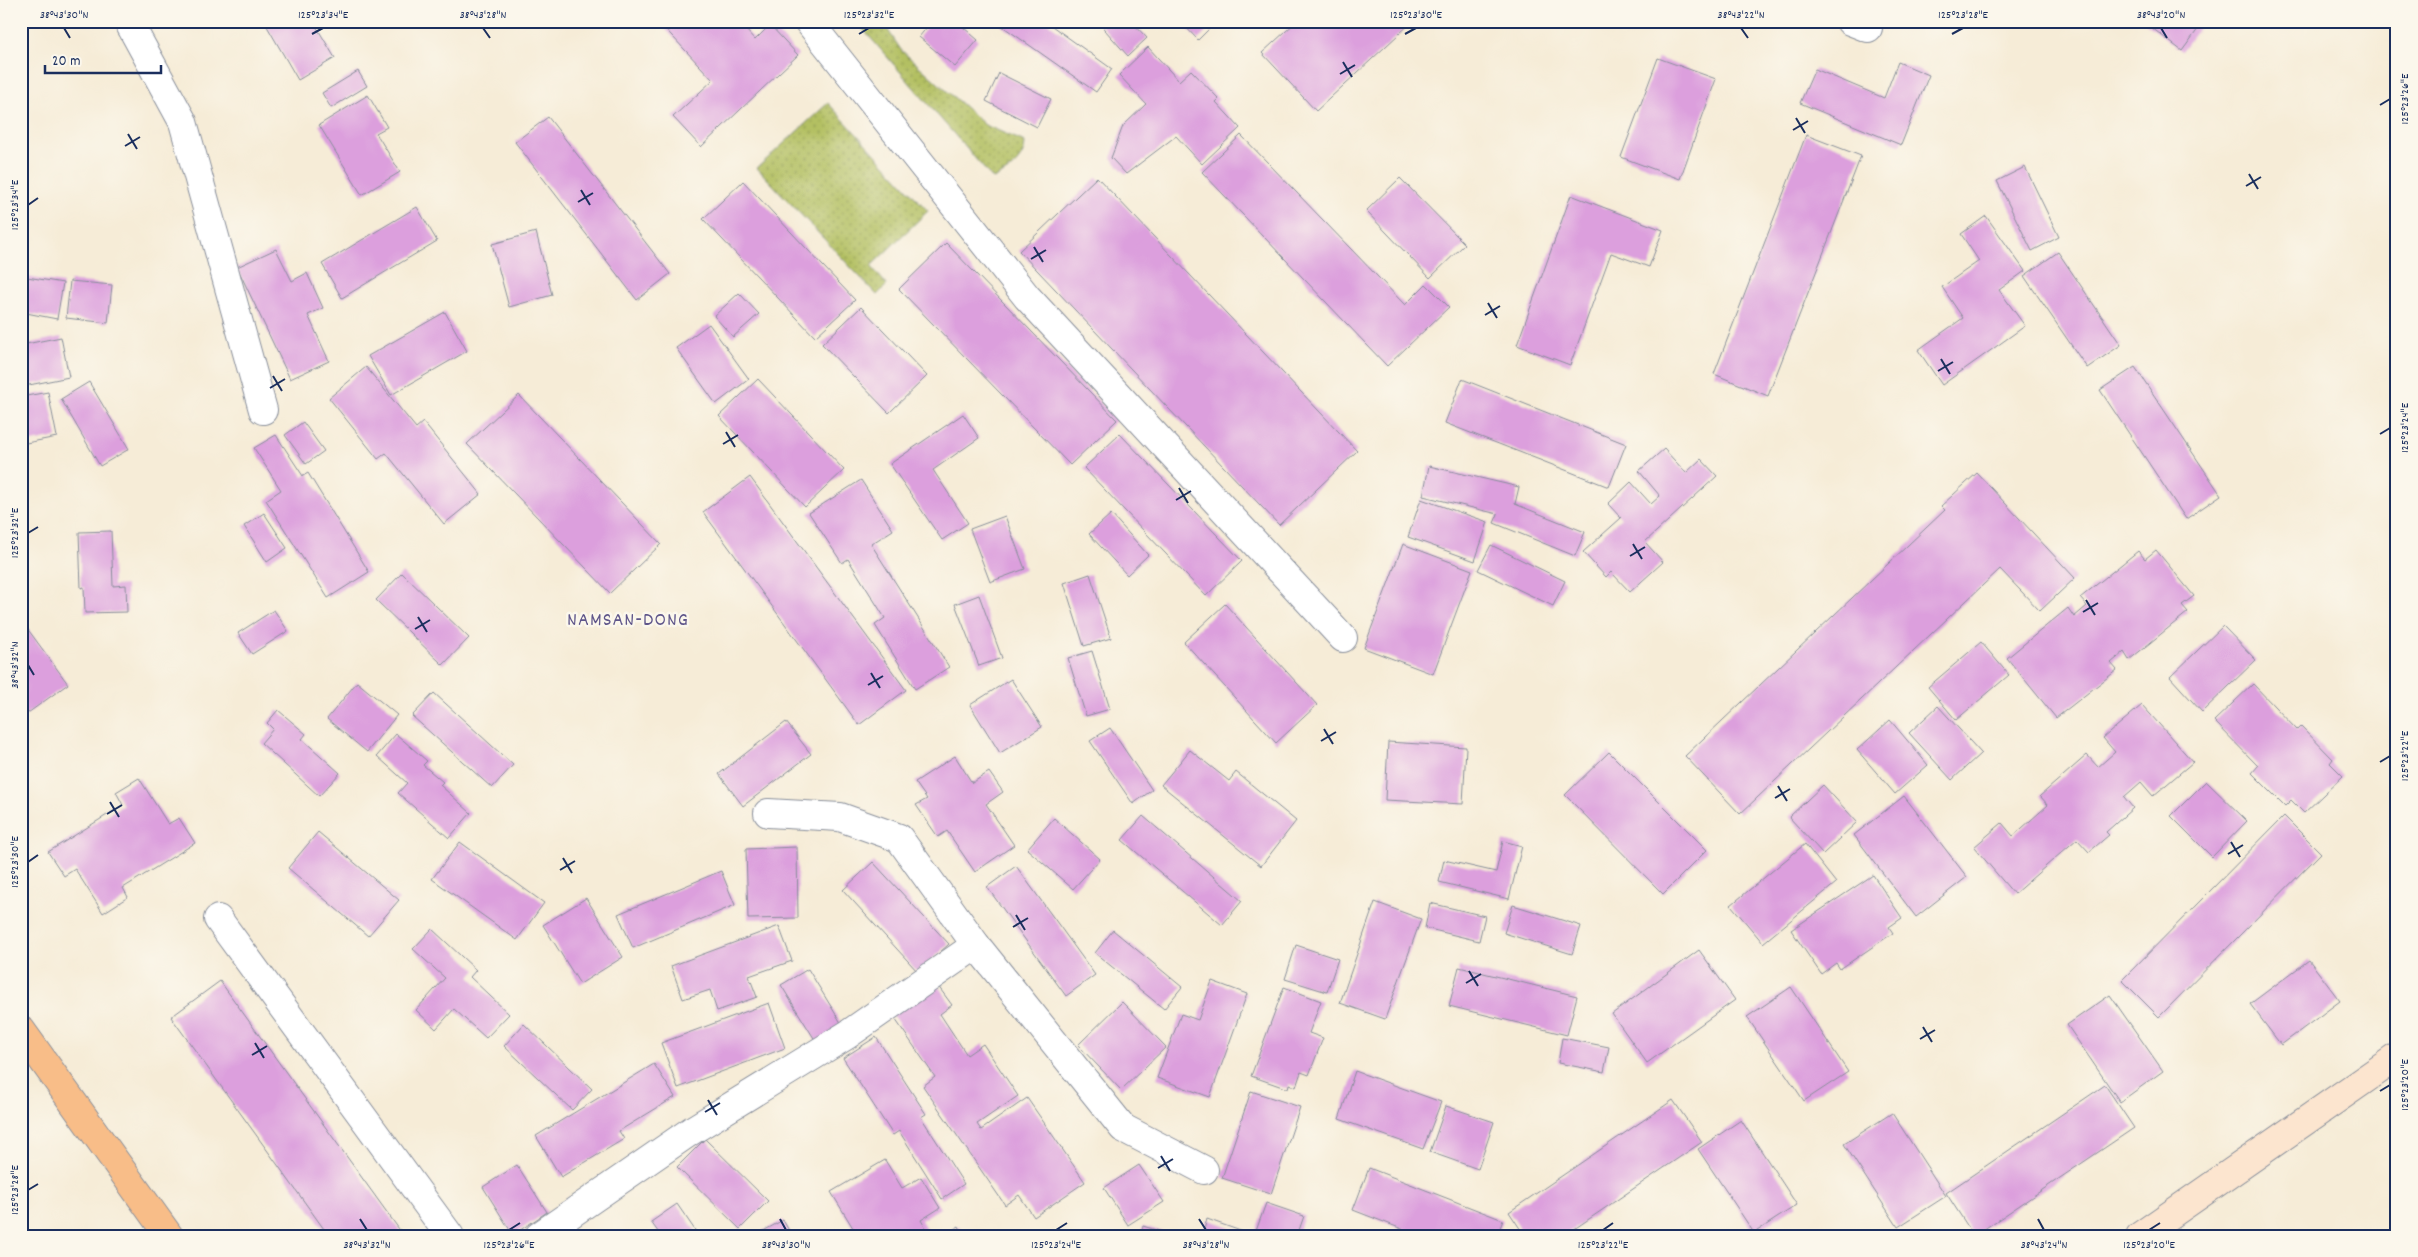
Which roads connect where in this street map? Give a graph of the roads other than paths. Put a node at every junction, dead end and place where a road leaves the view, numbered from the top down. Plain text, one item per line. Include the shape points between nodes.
1 (128, 21) edge
2 (808, 21) edge
3 (263, 410) dead end
4 (1343, 638) dead end
5 (768, 814) dead end
6 (218, 919) dead end
7 (976, 945) junction
8 (21, 1030) edge
9 (2397, 1057) edge
10 (1204, 1170) dead end
11 (170, 1236) edge
12 (450, 1236) edge
13 (539, 1236) edge
14 (2140, 1236) edge

1 - 3 street via 183,122
2 - 4 street via 1028,297
5 - 7 street via 840,817 899,838
6 - 12 street
7 - 10 street via 1123,1128
7 - 13 street via 847,1035 691,1131
8 - 11 main road
9 - 14 street

